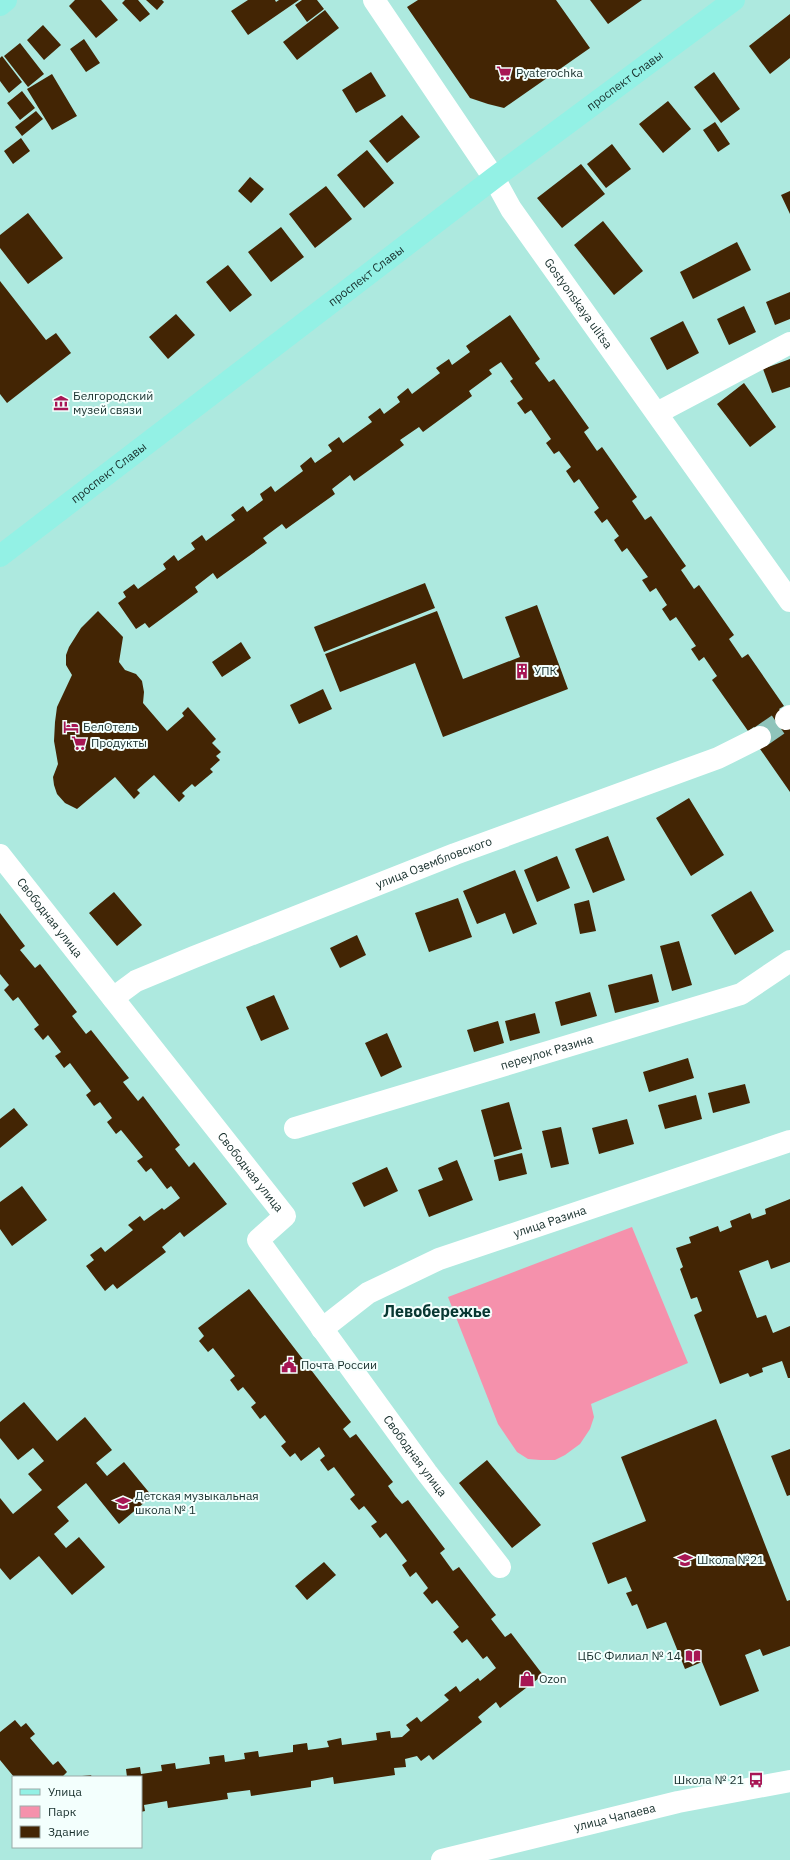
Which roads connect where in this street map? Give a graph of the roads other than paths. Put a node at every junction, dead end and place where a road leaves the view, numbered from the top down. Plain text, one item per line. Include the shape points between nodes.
1 (6, 0) edge
2 (374, 0) edge
3 (734, 0) edge
4 (0, 5) edge
5 (494, 178) junction
6 (790, 343) edge
7 (657, 414) junction
8 (0, 556) edge
9 (790, 602) edge
10 (760, 737) tunnel mouth
11 (0, 855) edge
12 (790, 961) edge
13 (113, 998) junction
14 (295, 1128) dead end
15 (790, 1141) edge
16 (322, 1329) junction
17 (500, 1567) dead end
18 (790, 1781) edge
19 (442, 1860) edge

1 - 4 main road
2 - 5 street, Gostyonskaya ulitsa
3 - 5 main road, проспект Славы
5 - 7 street, Gostyonskaya ulitsa via 511,209
5 - 8 main road, проспект Славы
6 - 7 street
7 - 9 street, Gostyonskaya ulitsa
10 - 13 street, улица Озембловского via 718,758 455,854 194,957 136,981
11 - 13 street, Свободная улица
12 - 14 street, переулок Разина via 741,994
13 - 16 street, Свободная улица via 285,1216 258,1240
15 - 16 street, улица Разина via 439,1259 368,1294
16 - 17 street, Свободная улица via 427,1473
18 - 19 street, улица Чапаева via 678,1802

